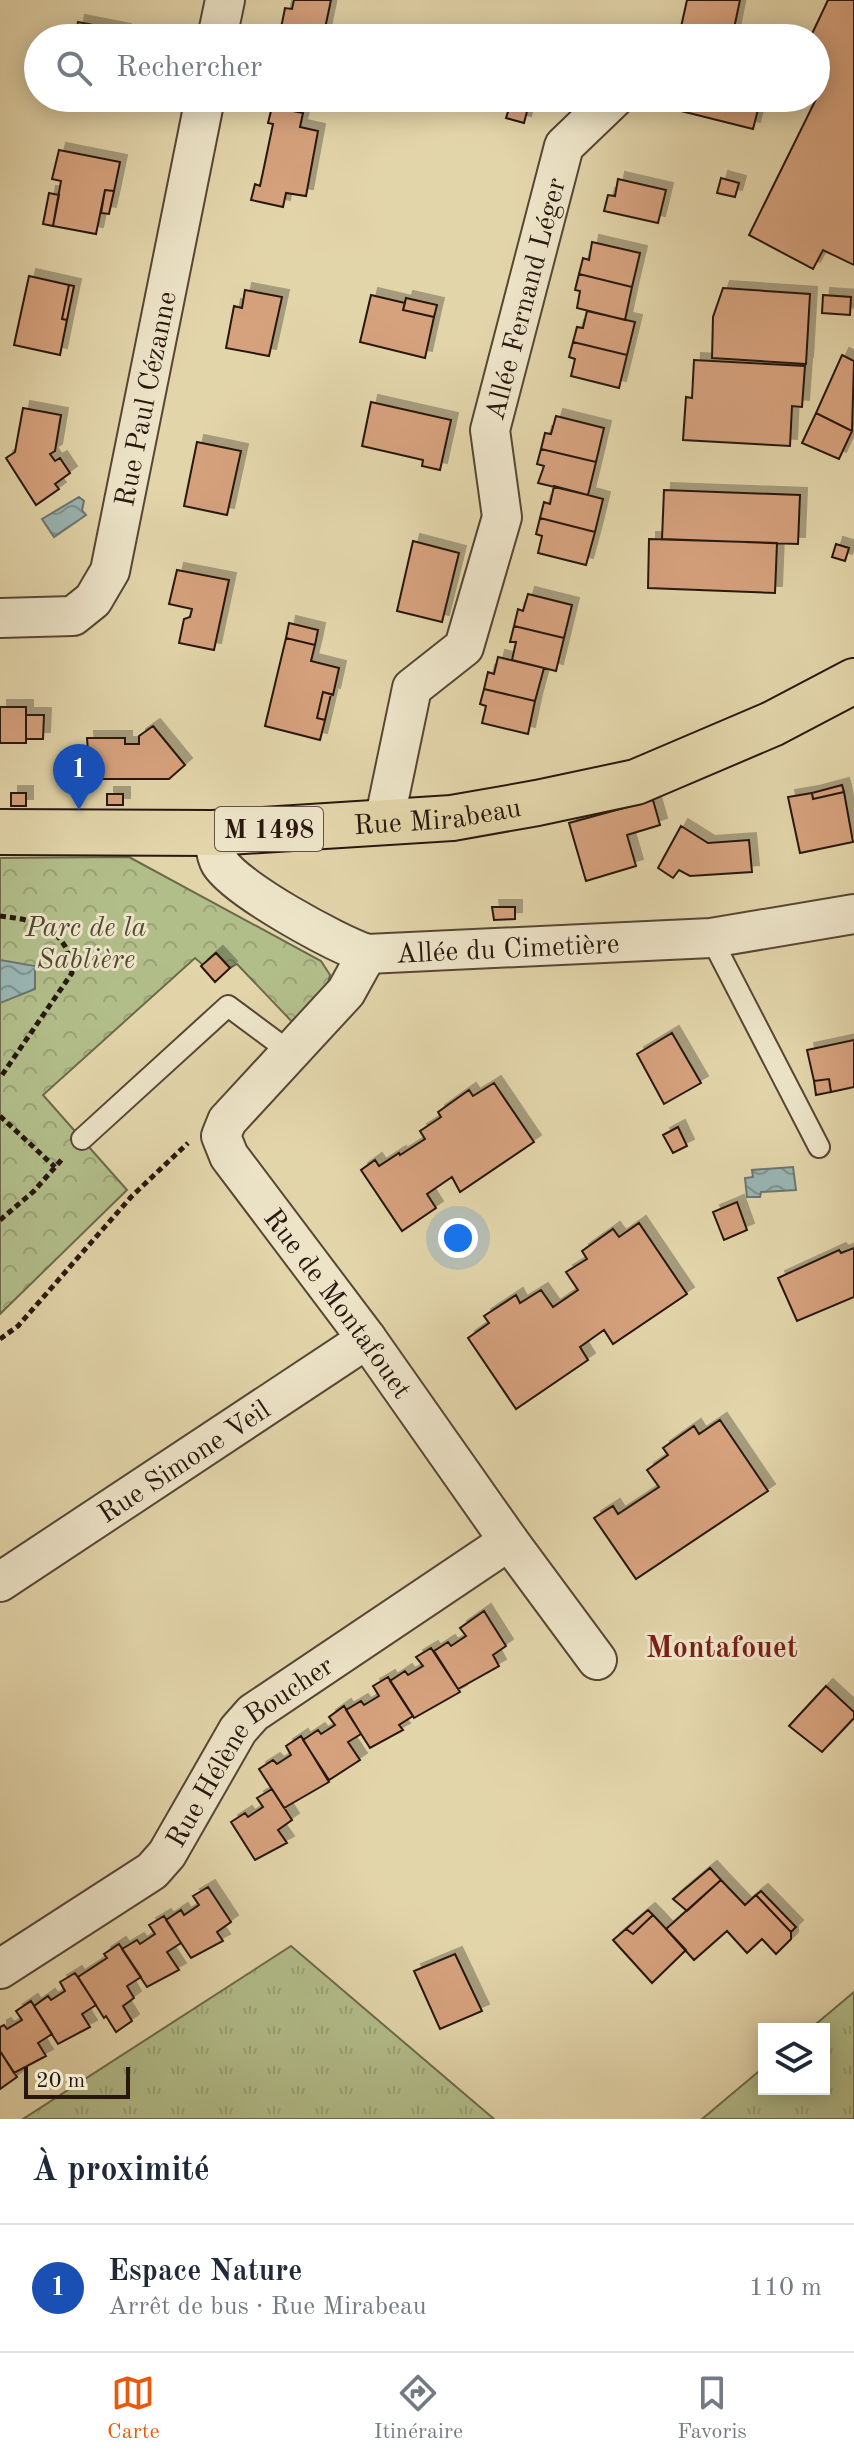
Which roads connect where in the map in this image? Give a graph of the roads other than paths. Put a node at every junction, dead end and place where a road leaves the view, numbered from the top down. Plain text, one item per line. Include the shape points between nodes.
1 (225, 0) edge
2 (220, 24) edge
3 (202, 112) edge
4 (599, 112) edge
5 (0, 618) edge
6 (854, 681) edge
7 (384, 822) junction
8 (0, 832) edge
9 (213, 833) junction
10 (854, 914) edge
11 (711, 938) junction
12 (367, 954) junction
13 (290, 1052) junction
14 (82, 1139) road end
15 (819, 1147) dead end
16 (367, 1339) junction
17 (509, 1541) junction
18 (0, 1582) edge
19 (597, 1660) dead end
20 (0, 1969) edge

1 - 2 street
3 - 5 street, Rue Paul Cézanne via 110,571 93,600 73,616
4 - 7 street, Allée Fernand Léger via 564,146 490,430 502,517 464,647 412,688
6 - 7 main road, Rue Mirabeau / M 1498 via 772,724 636,782 452,818
7 - 9 main road, Rue Mirabeau / M 1498
8 - 9 main road, Rue Mirabeau / M 1498
9 - 12 street, Allée du Cimetière via 218,861 237,883 333,941
10 - 11 street, Allée du Cimetière
11 - 12 street, Allée du Cimetière
11 - 15 lane
12 - 13 street via 346,992
13 - 14 lane via 228,1006
13 - 16 street, Rue de Montafouet via 227,1121 221,1136 229,1156
16 - 17 street, Rue de Montafouet
16 - 18 street, Rue Simone Veil
17 - 19 street, Rue de Montafouet
17 - 20 street, Rue Hélène Boucher via 253,1713 152,1871

